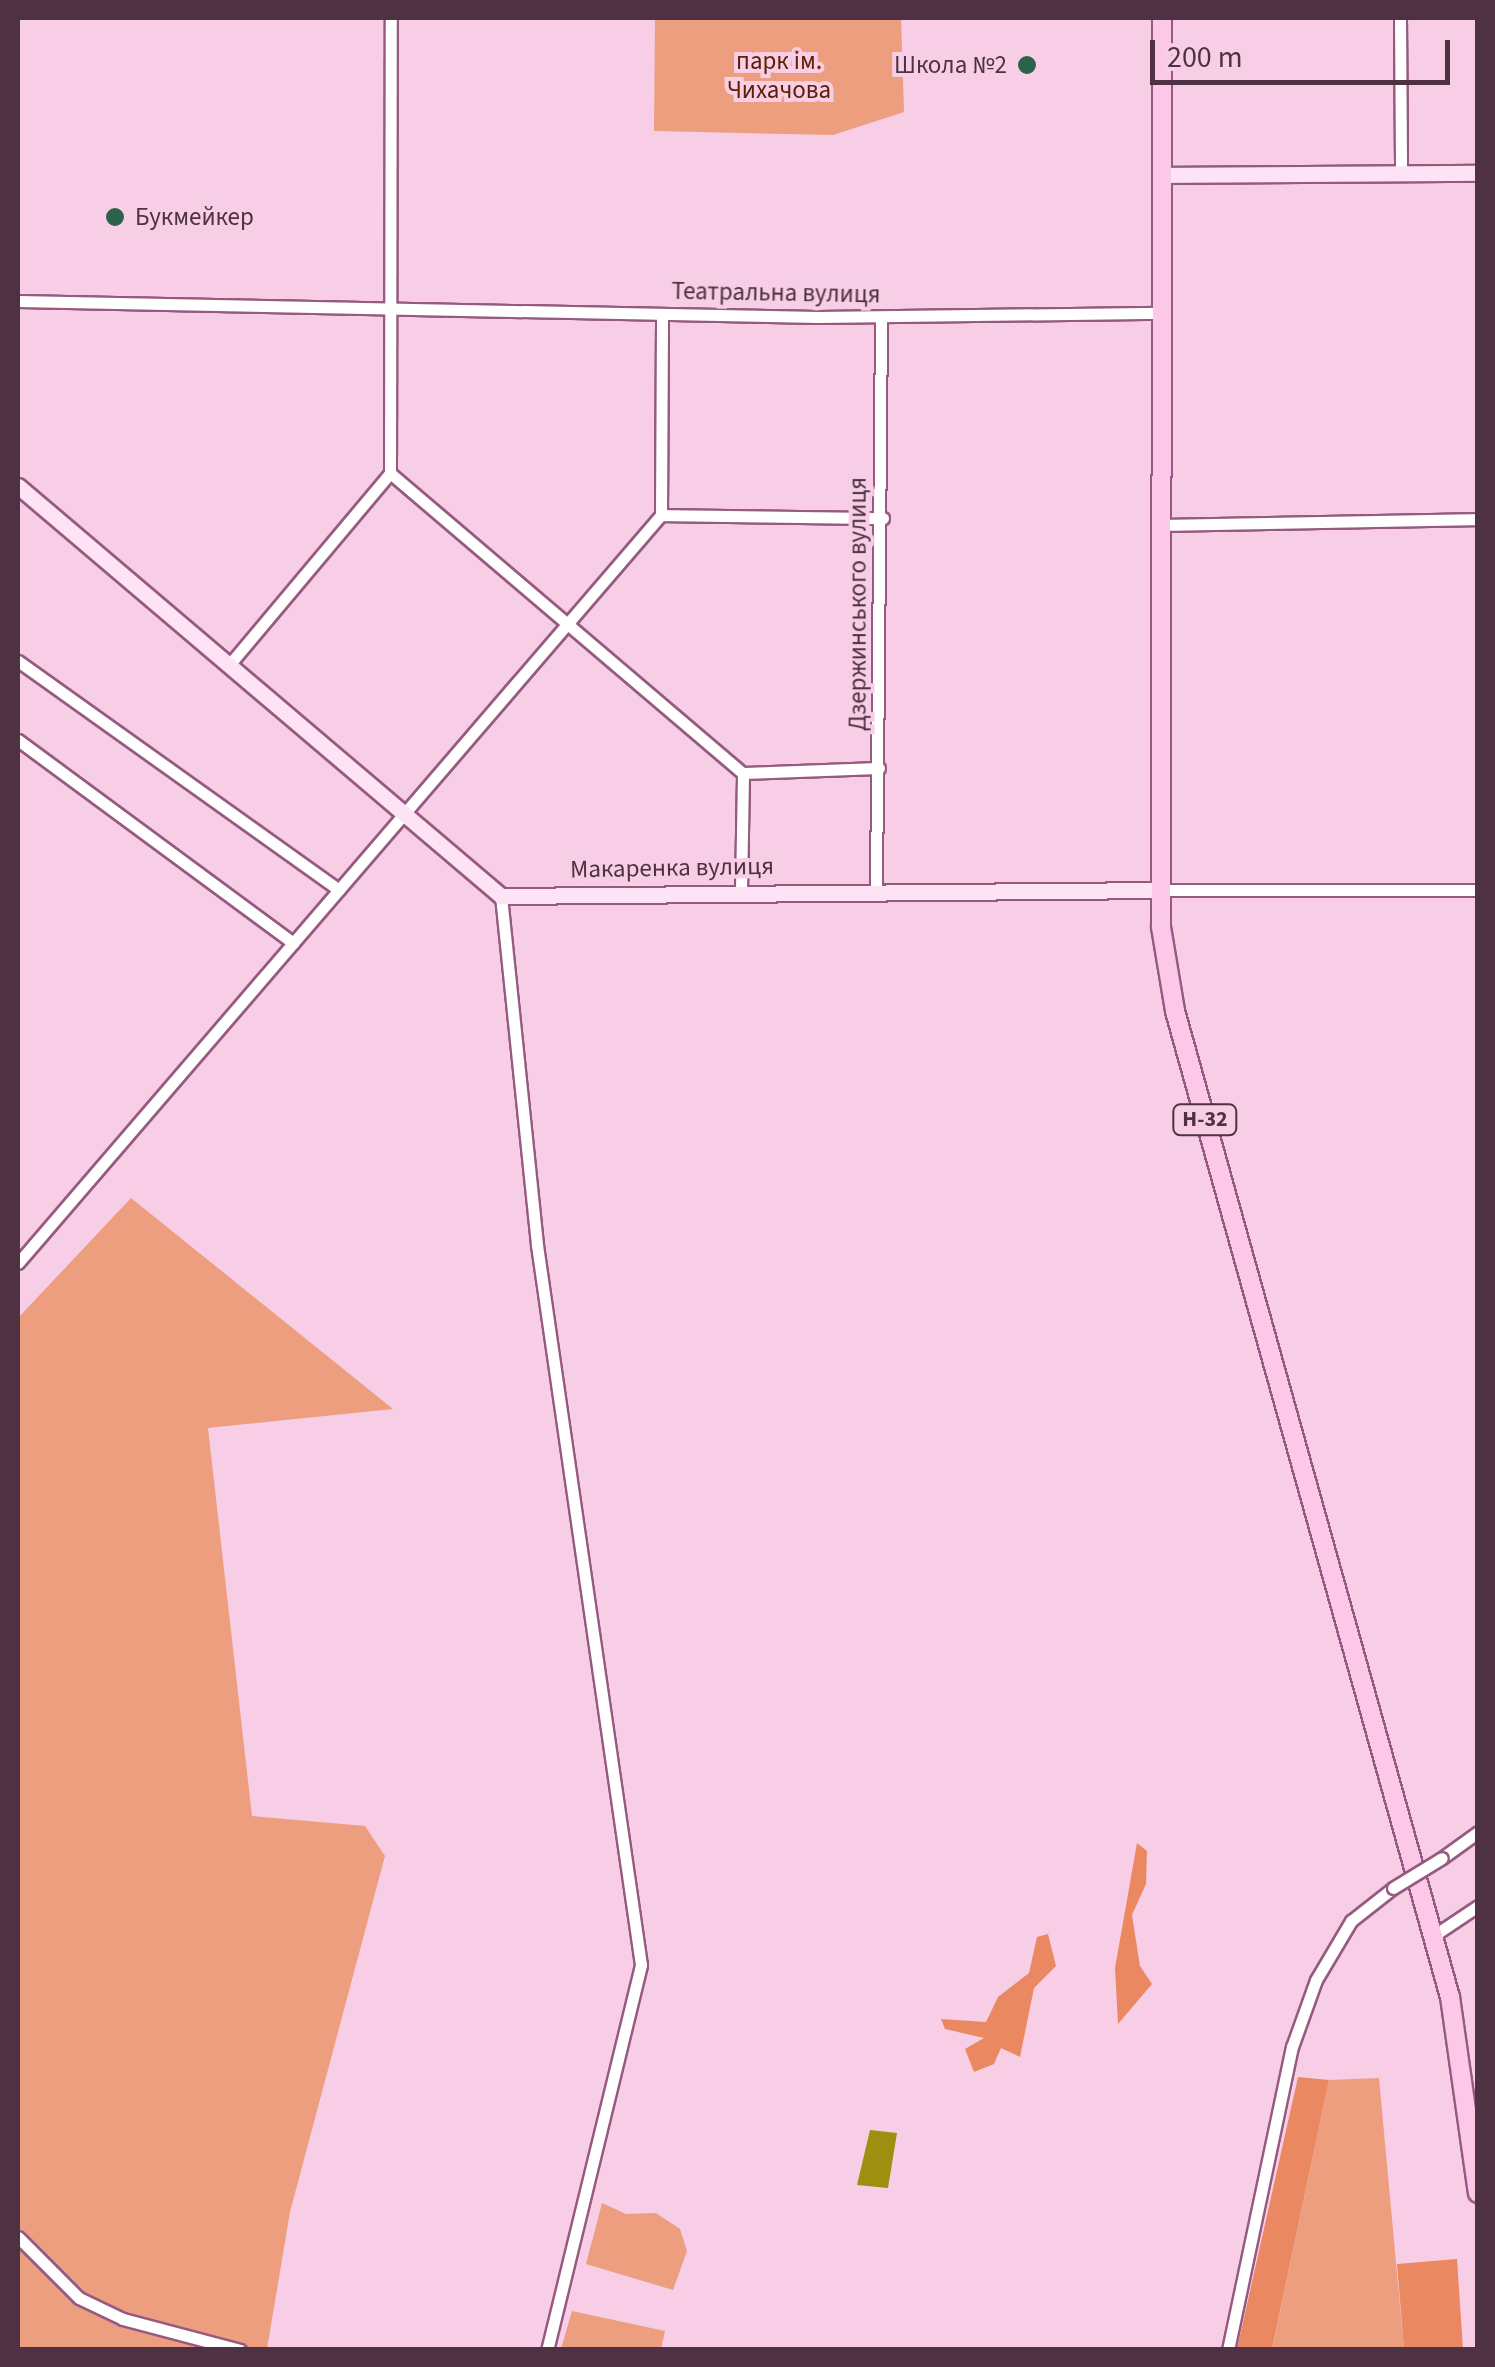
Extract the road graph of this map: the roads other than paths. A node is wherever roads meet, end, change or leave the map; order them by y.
1 (391, 18) edge
2 (1162, 18) edge
3 (1400, 18) edge
4 (1478, 173) edge
5 (1401, 174) junction
6 (1162, 175) junction
7 (18, 302) edge
8 (388, 307) junction
9 (1164, 312) junction
10 (662, 314) junction
11 (880, 316) junction
12 (390, 473) junction
13 (18, 486) edge
14 (661, 515) junction
15 (882, 518) junction
16 (1478, 519) edge
17 (1166, 525) junction
18 (566, 622) junction
19 (18, 661) edge
20 (229, 666) junction
21 (18, 740) edge
22 (879, 768) junction
23 (743, 773) junction
24 (404, 814) junction
25 (339, 890) junction
26 (741, 890) junction
27 (1162, 890) junction
28 (1478, 890) edge
29 (876, 892) junction
30 (500, 896) junction
31 (293, 943) junction
32 (18, 1263) edge
33 (1478, 1832) edge
34 (1478, 1906) edge
35 (1432, 1936) junction
36 (1478, 2193) edge
37 (18, 2237) edge
38 (240, 2350) edge
39 (548, 2350) edge
40 (1228, 2350) edge

1 - 8 street
2 - 6 main road, Н-32
3 - 5 street
4 - 5 street
5 - 6 street
6 - 9 main road, Н-32
7 - 8 street, Театральна вулиця
8 - 10 street, Театральна вулиця
8 - 12 street
9 - 11 street, Театральна вулиця
9 - 17 main road, Н-32
10 - 11 street, Театральна вулиця
10 - 14 street
11 - 15 street, Дзержинського вулиця
12 - 18 street
12 - 20 street
13 - 20 street
14 - 15 street
14 - 18 street
15 - 22 street, Дзержинського вулиця
16 - 17 street
17 - 27 main road, Н-32
18 - 23 street
18 - 24 street
19 - 25 street
20 - 24 street
21 - 31 street
22 - 23 street
22 - 29 street, Дзержинського вулиця
23 - 26 street
24 - 25 street
24 - 30 street
25 - 31 street
26 - 29 street, Макаренка вулиця
26 - 30 street, Макаренка вулиця
27 - 28 street, Макаренка вулиця
27 - 29 street, Макаренка вулиця
27 - 35 main road, Н-32
30 - 39 street
31 - 32 street
33 - 40 street, bridge
34 - 35 street
35 - 36 main road, Н-32
37 - 38 street

